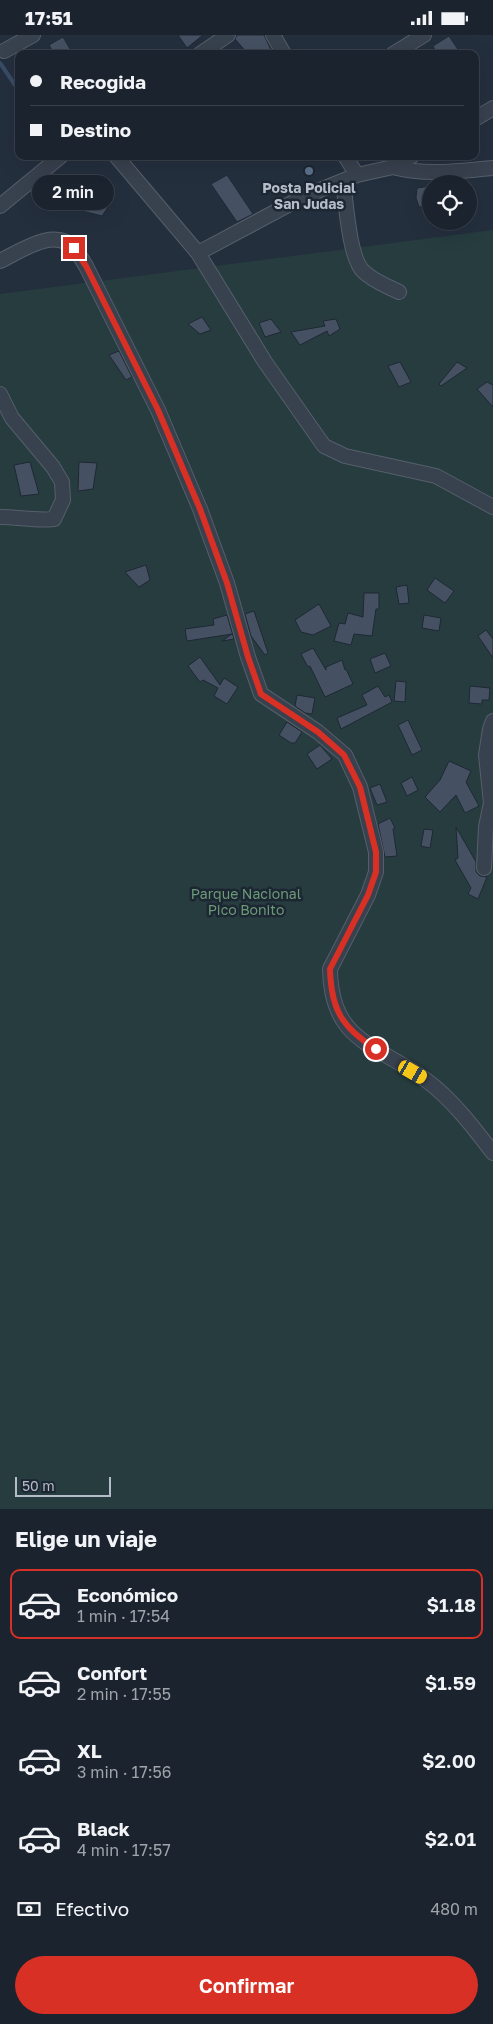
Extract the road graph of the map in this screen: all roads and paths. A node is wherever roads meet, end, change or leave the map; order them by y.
1 (33, 35) edge
2 (228, 35) edge
3 (273, 35) edge
4 (424, 35) edge
5 (206, 50) edge
6 (282, 50) edge
7 (400, 50) edge
8 (4, 51) dead end
9 (493, 108) edge
10 (479, 117) edge
11 (56, 160) edge
12 (119, 160) edge
13 (348, 160) edge
14 (405, 160) edge
15 (393, 167) junction
16 (493, 168) edge
17 (357, 175) junction
18 (343, 181) junction
19 (0, 206) edge
20 (198, 253) junction
21 (0, 261) edge
22 (400, 292) dead end
23 (0, 394) edge
24 (493, 507) edge
25 (0, 517) edge
26 (493, 721) edge
27 (484, 868) dead end
28 (493, 1153) edge

1 - 8 street
2 - 5 street
3 - 6 street
4 - 7 street
9 - 10 street
11 - 19 street
12 - 20 street
13 - 17 street
14 - 15 street
15 - 16 street
15 - 17 street
17 - 18 street
18 - 20 street
18 - 22 street
20 - 24 street
21 - 28 street
23 - 25 street
26 - 27 street

